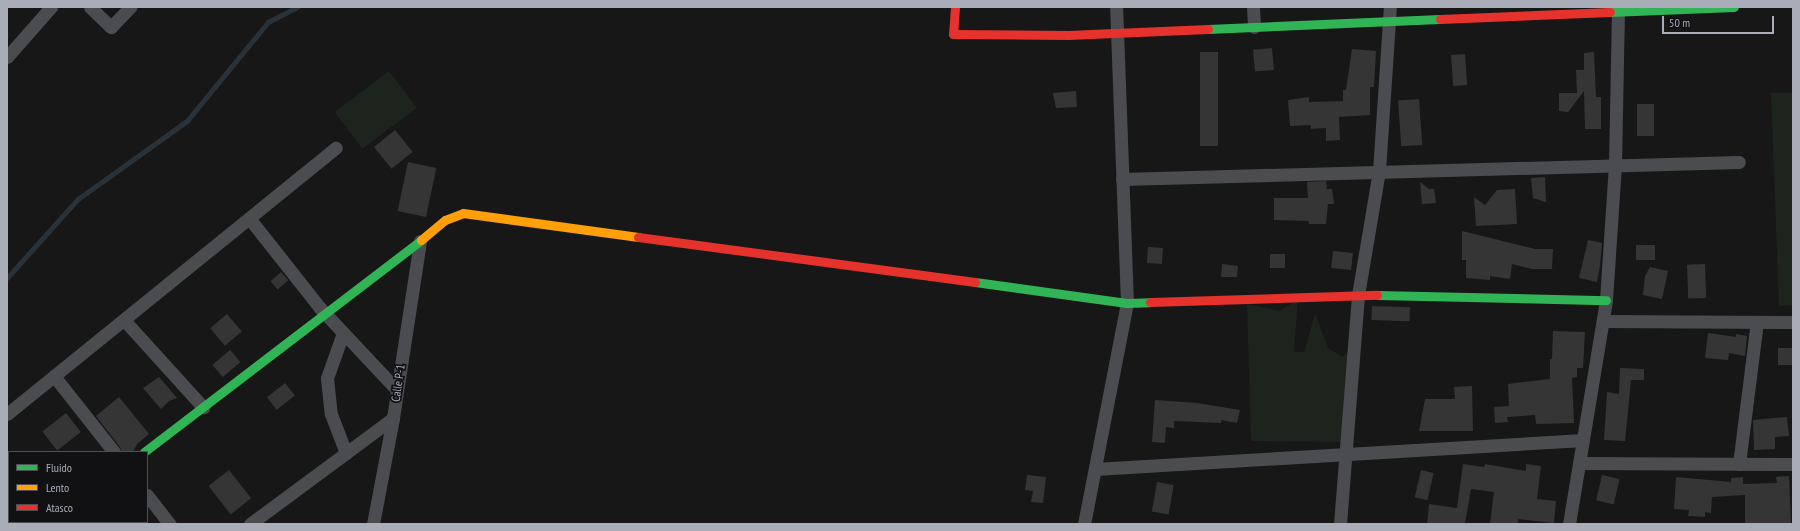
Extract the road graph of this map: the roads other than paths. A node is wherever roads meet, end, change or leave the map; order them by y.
1 (52, 7) edge
2 (90, 7) edge
3 (130, 7) edge
4 (955, 7) edge
5 (1116, 7) edge
6 (1253, 7) edge
7 (1390, 7) edge
8 (1734, 7) edge
9 (1661, 9) edge
10 (1528, 12) edge
11 (1618, 13) junction
12 (1390, 21) junction
13 (1254, 27) junction
14 (1117, 32) junction
15 (7, 57) edge
16 (336, 148) dead end
17 (1739, 162) dead end
18 (1615, 165) junction
19 (1379, 171) junction
20 (1122, 179) junction
21 (248, 218) junction
22 (420, 241) junction
23 (1358, 295) junction
24 (1606, 300) junction
25 (1126, 302) junction
26 (325, 314) junction
27 (124, 320) junction
28 (1603, 321) junction
29 (1757, 322) junction
30 (1793, 322) edge
31 (342, 333) junction
32 (54, 376) junction
33 (397, 390) junction
34 (202, 407) junction
35 (7, 414) edge
36 (393, 418) junction
37 (1584, 440) junction
38 (113, 451) edge
39 (145, 451) edge
40 (346, 453) junction
41 (1346, 455) junction
42 (1580, 463) junction
43 (1739, 464) junction
44 (1793, 464) edge
45 (1095, 468) junction
46 (148, 496) edge
47 (170, 524) edge
48 (250, 524) edge
49 (373, 524) edge
50 (1084, 524) edge
51 (1340, 524) edge
52 (1569, 524) edge

1 - 15 street
2 - 3 street
4 - 14 street
5 - 14 street
6 - 13 street
7 - 12 street
8 - 9 street
9 - 11 street
10 - 11 street
10 - 12 street
11 - 18 street
12 - 13 street
12 - 19 street
13 - 14 street
14 - 20 street
16 - 21 street
17 - 18 street
18 - 19 street
18 - 24 street
19 - 20 street
19 - 23 street
20 - 25 street
21 - 26 street
21 - 27 street
22 - 25 street
22 - 26 street
22 - 33 street, Calle P-1
23 - 24 street
23 - 25 street
23 - 41 street
24 - 28 street
25 - 45 street
26 - 31 street
26 - 34 street
27 - 32 street
27 - 34 street
28 - 29 street
28 - 37 street
29 - 30 street
29 - 43 street
31 - 33 street
31 - 40 street
32 - 35 street
32 - 38 street
33 - 36 street, Calle P-1
34 - 39 street
36 - 40 street
36 - 49 street, Calle P-1
37 - 41 street
37 - 42 street
40 - 48 street
41 - 45 street
41 - 51 street
42 - 43 street
42 - 52 street
43 - 44 street
45 - 50 street
46 - 47 street

